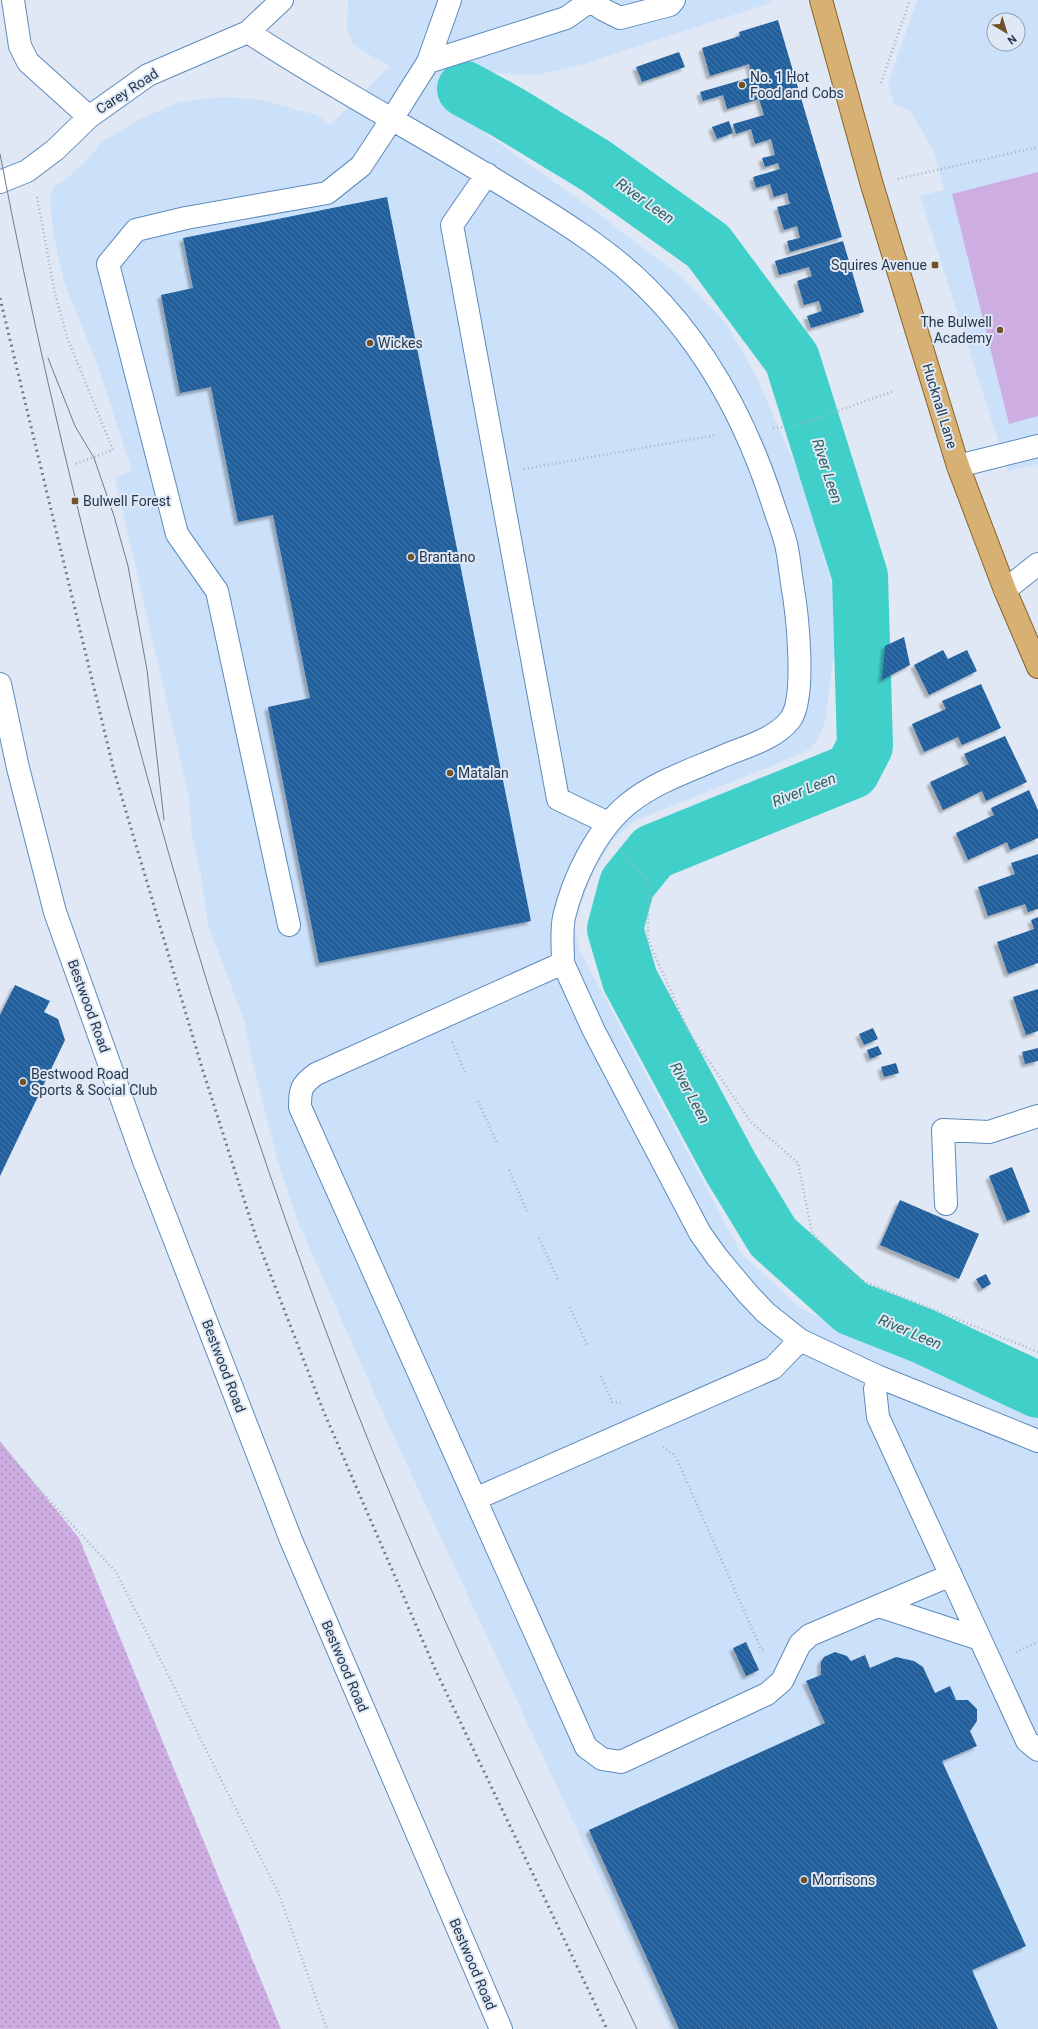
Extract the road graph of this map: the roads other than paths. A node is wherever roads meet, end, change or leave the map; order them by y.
1 (13, 0) edge
2 (282, 0) edge
3 (450, 0) edge
4 (590, 0) edge
5 (674, 0) edge
6 (821, 0) edge
7 (248, 32) junction
8 (428, 62) junction
9 (88, 116) junction
10 (392, 119) junction
11 (487, 174) junction
12 (0, 182) edge
13 (1038, 446) edge
14 (958, 466) junction
15 (1038, 564) edge
16 (1005, 590) junction
17 (1032, 639) edge
18 (1038, 667) edge
19 (0, 684) edge
20 (608, 823) junction
21 (289, 925) dead end
22 (563, 963) junction
23 (1038, 1116) edge
24 (946, 1204) dead end
25 (800, 1340) junction
26 (879, 1377) junction
27 (1038, 1441) edge
28 (475, 1499) junction
29 (951, 1576) junction
30 (879, 1606) junction
31 (980, 1639) junction
32 (1038, 1750) edge
33 (501, 2029) edge

1 - 9 street
2 - 7 street, Carey Road
3 - 8 street
4 - 5 street
4 - 8 street
6 - 14 main road, Hucknall Lane
7 - 9 street, Carey Road
7 - 10 street
8 - 10 street
9 - 12 street, Carey Road
10 - 11 street
10 - 21 street
11 - 20 street
11 - 20 street
13 - 14 street
14 - 16 main road, Hucknall Lane
15 - 16 street
16 - 17 main road, Hucknall Lane
17 - 18 main road, Hucknall Lane
19 - 33 street, Bestwood Road
20 - 22 street
22 - 25 street
22 - 28 street
23 - 24 street
25 - 26 street
25 - 28 street
26 - 27 street
26 - 29 street
28 - 30 street
29 - 30 street
29 - 31 street
30 - 31 street
31 - 32 street

